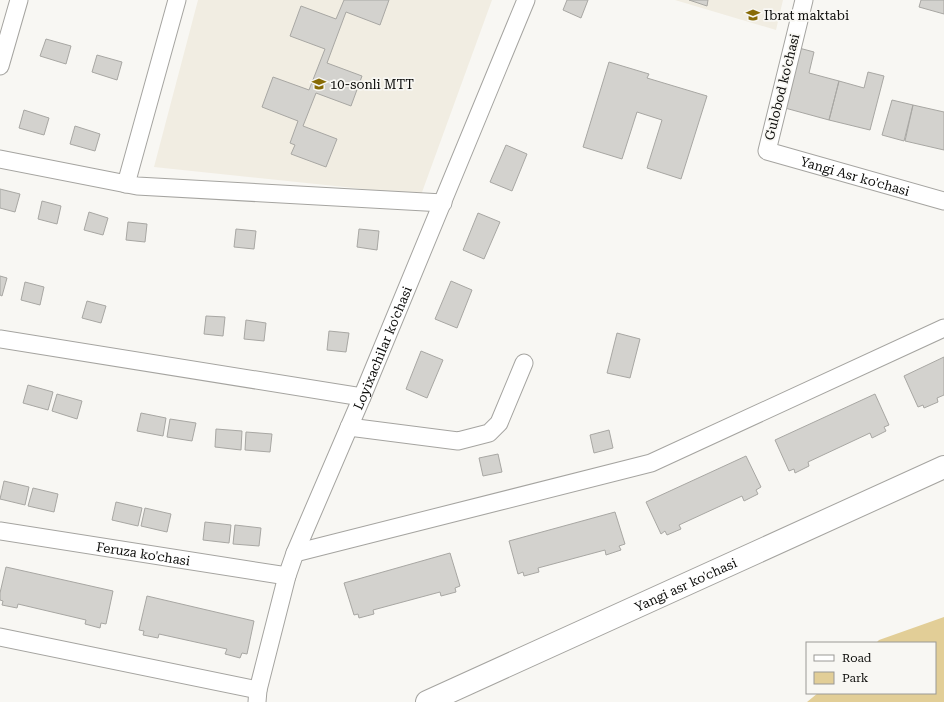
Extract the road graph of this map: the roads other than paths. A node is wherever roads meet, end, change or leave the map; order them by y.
1 (19, 0) edge
2 (177, 0) edge
3 (526, 0) edge
4 (804, 0) edge
5 (3, 46) edge
6 (0, 66) edge
7 (767, 151) joint
8 (0, 159) edge
9 (126, 184) junction
10 (944, 201) edge
11 (443, 203) junction
12 (944, 328) edge
13 (0, 339) edge
14 (524, 363) dead end
15 (362, 397) junction
16 (349, 427) junction
17 (944, 467) edge
18 (0, 531) edge
19 (295, 553) junction
20 (287, 576) junction
21 (0, 637) edge
22 (257, 696) edge
23 (427, 702) edge

1 - 5 street
2 - 9 street
3 - 11 street, Loyixachilar ko'chasi
4 - 7 street, Gulobod ko'chasi
5 - 6 street
7 - 10 street, Yangi Asr ko'chasi
8 - 9 street
9 - 11 street
11 - 15 street, Loyixachilar ko'chasi
12 - 19 street
13 - 15 street
14 - 16 street
15 - 16 street, Loyixachilar ko'chasi
16 - 19 street, Loyixachilar ko'chasi
17 - 23 street, Yangi asr ko'chasi
18 - 20 street, Feruza ko'chasi
19 - 20 street, Loyixachilar ko'chasi
20 - 22 street, Loyixachilar ko'chasi
21 - 22 street

